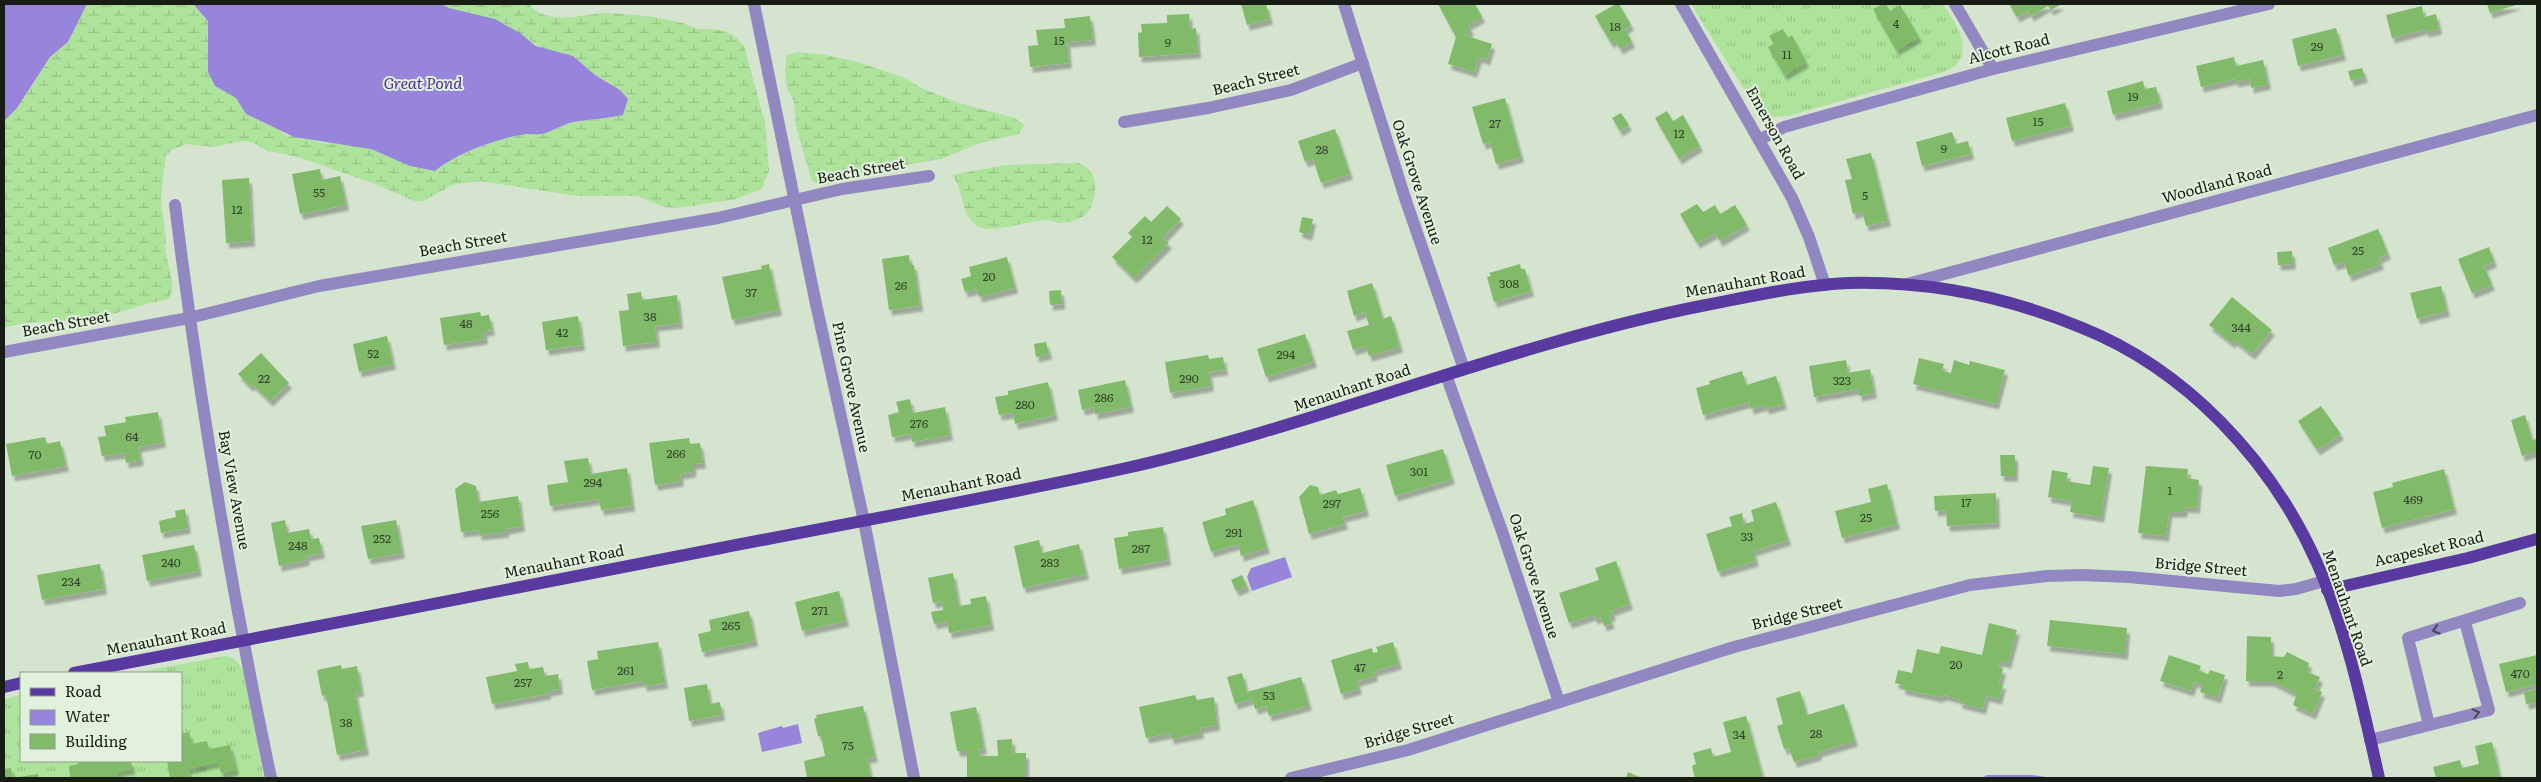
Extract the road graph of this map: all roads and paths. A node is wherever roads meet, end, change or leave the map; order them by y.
1 (754, 4) edge
2 (1344, 4) edge
3 (1681, 4) edge
4 (1955, 4) edge
5 (2269, 4) edge
6 (2229, 9) edge
7 (1363, 62) junction
8 (1993, 69) junction
9 (2537, 115) edge
10 (1124, 122) dead end
11 (1761, 139) junction
12 (930, 176) dead end
13 (794, 200) junction
14 (175, 206) dead end
15 (1825, 285) junction
16 (1905, 285) junction
17 (189, 318) junction
18 (4, 352) edge
19 (1464, 369) junction
20 (1446, 375) junction
21 (864, 521) junction
22 (2537, 539) edge
23 (2326, 586) junction
24 (2520, 603) dead end
25 (2465, 622) junction
26 (243, 641) junction
27 (79, 672) edge
28 (20, 683) edge
29 (4, 687) edge
30 (1558, 702) junction
31 (2429, 725) junction
32 (2370, 740) junction
33 (271, 778) edge
34 (914, 778) edge
35 (1291, 778) edge
36 (2379, 778) edge

1 - 13 street, Pine Grove Avenue
2 - 7 street, Oak Grove Avenue
3 - 11 street, Emerson Road
4 - 8 street
5 - 6 street, Alcott Road
6 - 8 street, Alcott Road
7 - 10 street, Beach Street
7 - 19 street, Oak Grove Avenue
8 - 11 street, Alcott Road
9 - 16 street, Woodland Road
11 - 15 street, Emerson Road
12 - 13 street, Beach Street
13 - 17 street, Beach Street
13 - 21 street, Pine Grove Avenue
14 - 17 street, Bay View Avenue
15 - 16 main road, Menauhant Road
15 - 19 main road, Menauhant Road
16 - 23 main road, Menauhant Road
17 - 18 street, Beach Street
17 - 26 street, Bay View Avenue
19 - 20 main road, Menauhant Road
20 - 21 main road, Menauhant Road
20 - 30 street, Oak Grove Avenue
21 - 26 main road, Menauhant Road
21 - 34 street, Pine Grove Avenue
22 - 23 main road, Acapesket Road
23 - 30 street, Bridge Street
23 - 32 main road, Menauhant Road
24 - 25 street
25 -> 31 street
31 -> 25 street
26 - 27 main road, Menauhant Road
26 - 33 street, Bay View Avenue
28 - 29 main road
30 - 35 street, Bridge Street
31 - 32 street
32 - 36 main road, Menauhant Road

